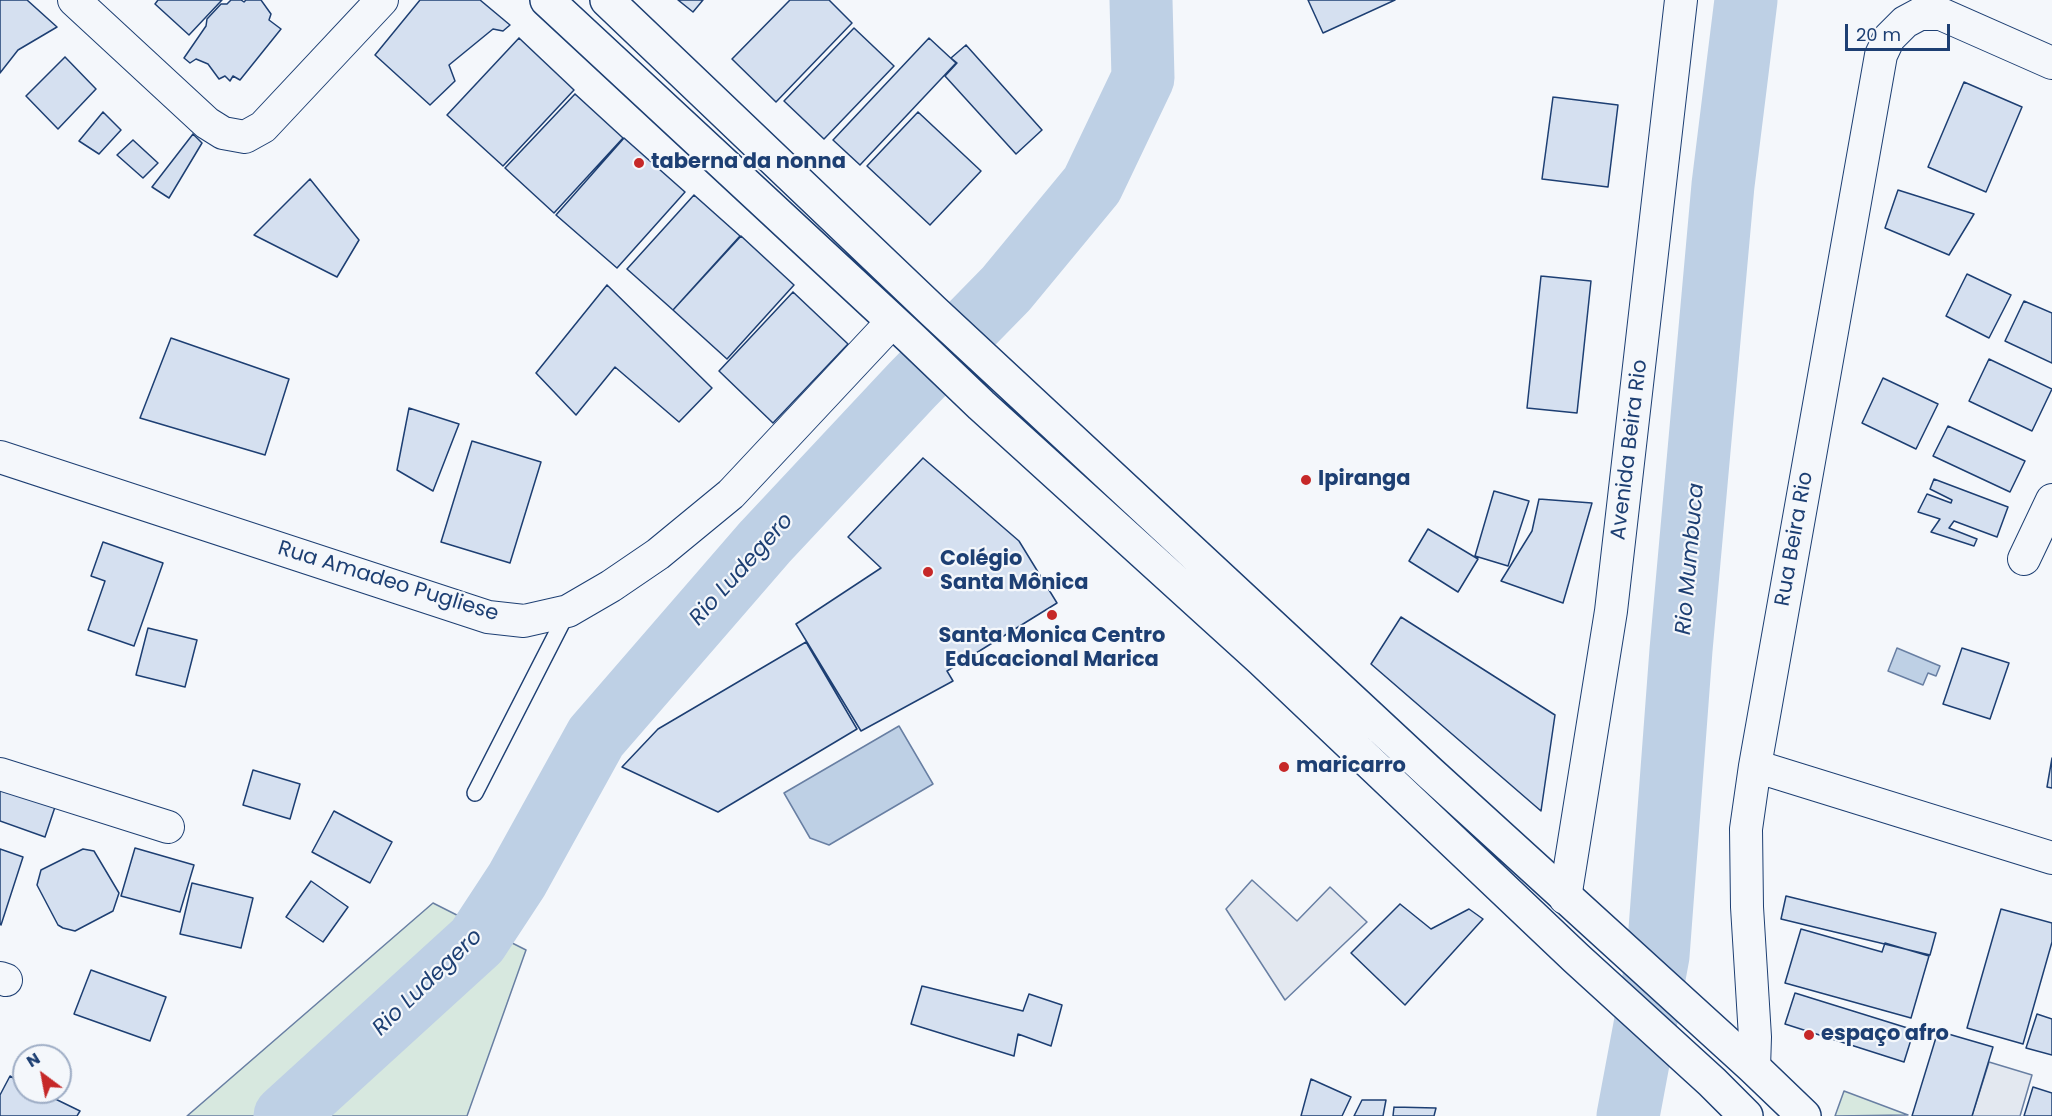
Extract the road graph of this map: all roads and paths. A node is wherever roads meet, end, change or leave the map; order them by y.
1 (74, 0) edge
2 (382, 0) edge
3 (547, 0) edge
4 (607, 0) edge
5 (1681, 0) edge
6 (2052, 63) edge
7 (901, 329) junction
8 (0, 457) edge
9 (2052, 500) edge
10 (2024, 559) dead end
11 (568, 611) junction
12 (1755, 766) junction
13 (0, 774) edge
14 (475, 793) dead end
15 (168, 827) dead end
16 (2052, 858) edge
17 (1566, 898) junction
18 (1754, 1068) junction
19 (1746, 1116) edge
20 (1804, 1116) edge

1 - 2 street
3 - 7 main road
4 - 17 main road
5 - 17 street, Avenida Beira Rio
6 - 12 street, Rua Beira Rio
7 - 11 street, Rua Amadeo Pugliese
7 - 19 main road
8 - 11 street, Rua Amadeo Pugliese
9 - 10 street
11 - 14 lane
12 - 16 street
12 - 18 street, Rua Beira Rio
13 - 15 street
17 - 18 main road
18 - 20 main road

